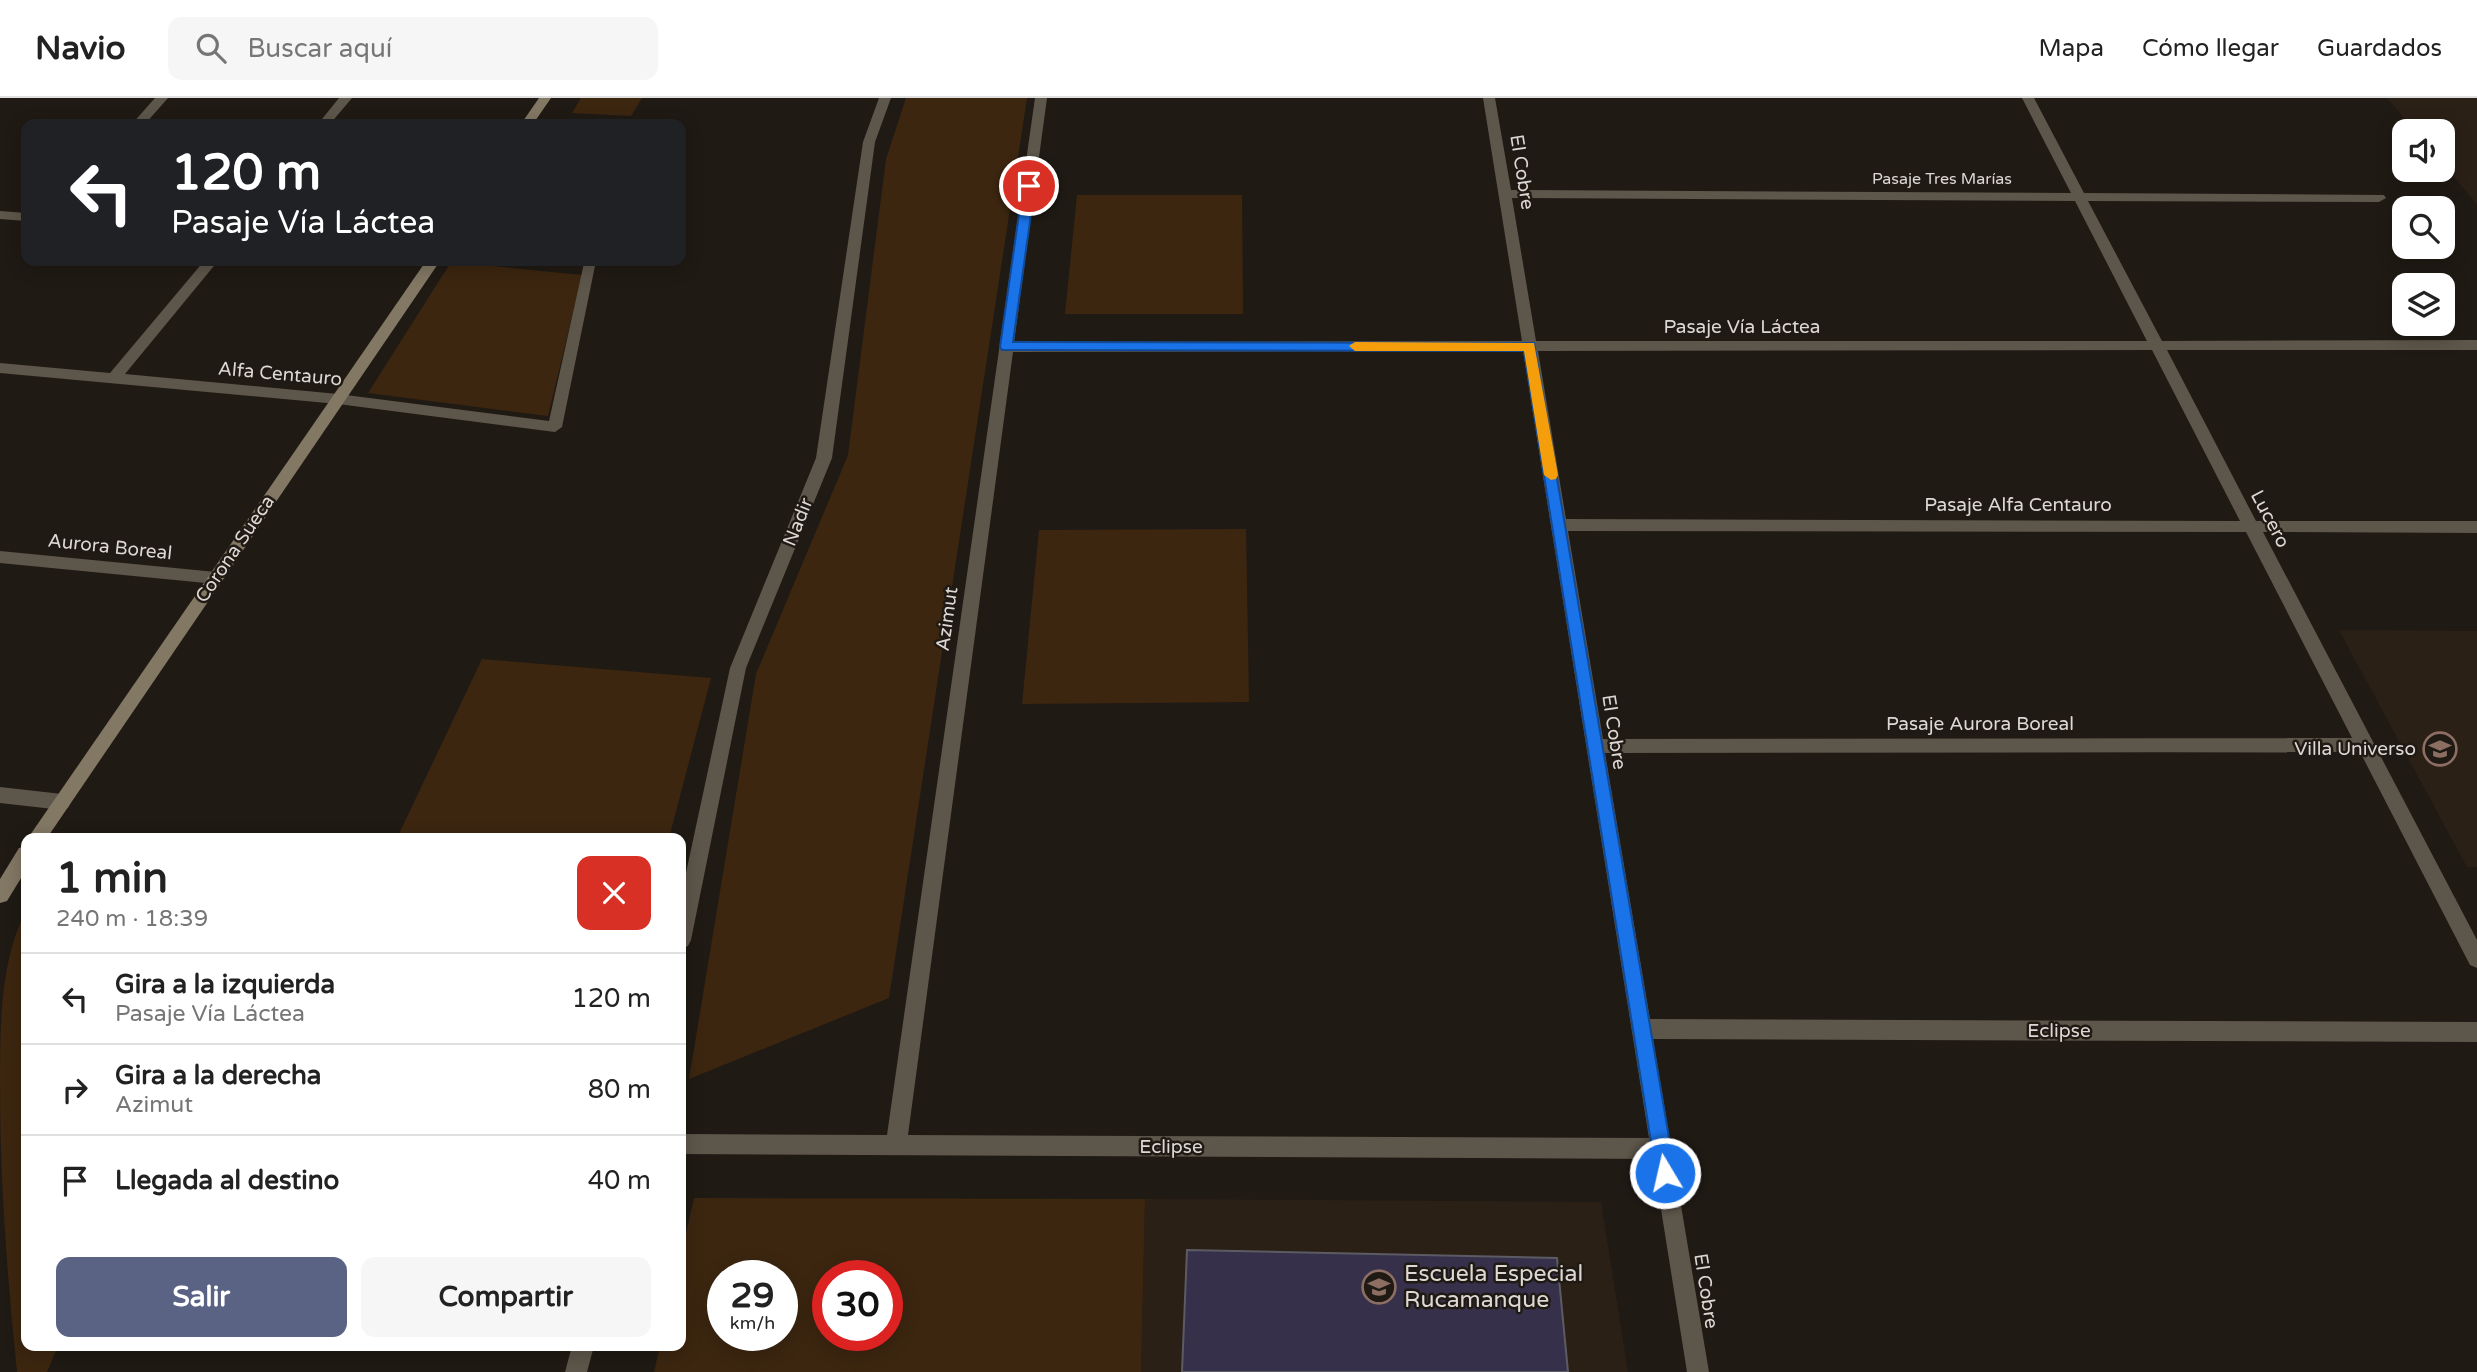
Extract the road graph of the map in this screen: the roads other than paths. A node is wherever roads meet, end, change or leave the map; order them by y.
1 (162, 98) edge
2 (346, 98) edge
3 (545, 98) edge
4 (885, 98) edge
5 (1041, 98) edge
6 (1489, 98) edge
7 (2028, 98) edge
8 (143, 119) edge
9 (328, 119) edge
10 (530, 119) edge
11 (1505, 194) junction
12 (2079, 197) junction
13 (2379, 198) dead end
14 (0, 215) edge
15 (21, 217) edge
16 (207, 266) edge
17 (430, 266) edge
18 (590, 266) edge
19 (2477, 345) edge
20 (1530, 346) junction
21 (2157, 346) junction
22 (1006, 347) junction
23 (0, 368) edge
24 (114, 378) junction
25 (338, 399) junction
26 (1559, 525) junction
27 (2251, 527) junction
28 (2477, 527) edge
29 (0, 557) edge
30 (216, 578) junction
31 (2365, 745) junction
32 (1595, 746) junction
33 (0, 795) edge
34 (62, 802) junction
35 (40, 833) edge
36 (21, 862) edge
37 (0, 895) edge
38 (686, 916) edge
39 (2477, 959) edge
40 (1642, 1029) junction
41 (2477, 1032) edge
42 (686, 1144) edge
43 (896, 1145) junction
44 (1661, 1149) junction
45 (582, 1351) edge
46 (576, 1372) edge
47 (1698, 1372) edge

1 - 8 street
2 - 9 street
3 - 10 street
4 - 38 street, Nadir
5 - 22 street, Azimut
6 - 11 street, El Cobre
7 - 12 street, Lucero
11 - 12 street, Pasaje Tres Marías
11 - 20 street, El Cobre
12 - 13 street, Pasaje Tres Marías
12 - 21 street, Lucero
14 - 15 street
16 - 24 street
17 - 25 street, Corona Sueca
18 - 25 street, Alfa Centauro
19 - 21 street, Pasaje Vía Láctea
20 - 21 street, Pasaje Vía Láctea
20 - 22 street, Pasaje Vía Láctea
20 - 26 street, El Cobre
21 - 27 street, Lucero
22 - 43 street, Azimut
23 - 24 street, Alfa Centauro
24 - 25 street, Alfa Centauro
25 - 30 street, Corona Sueca
26 - 27 street, Pasaje Alfa Centauro
26 - 32 street, El Cobre
27 - 28 street, Pasaje Alfa Centauro
27 - 31 street, Lucero
29 - 30 street, Aurora Boreal
30 - 34 street, Corona Sueca
31 - 32 street, Pasaje Aurora Boreal
31 - 39 street, Lucero
32 - 40 street, El Cobre
33 - 34 street
34 - 35 street, Corona Sueca
36 - 37 street
40 - 41 street, Eclipse
40 - 44 street, El Cobre
42 - 43 street, Eclipse
43 - 44 street, Eclipse
44 - 47 street, El Cobre
45 - 46 street

